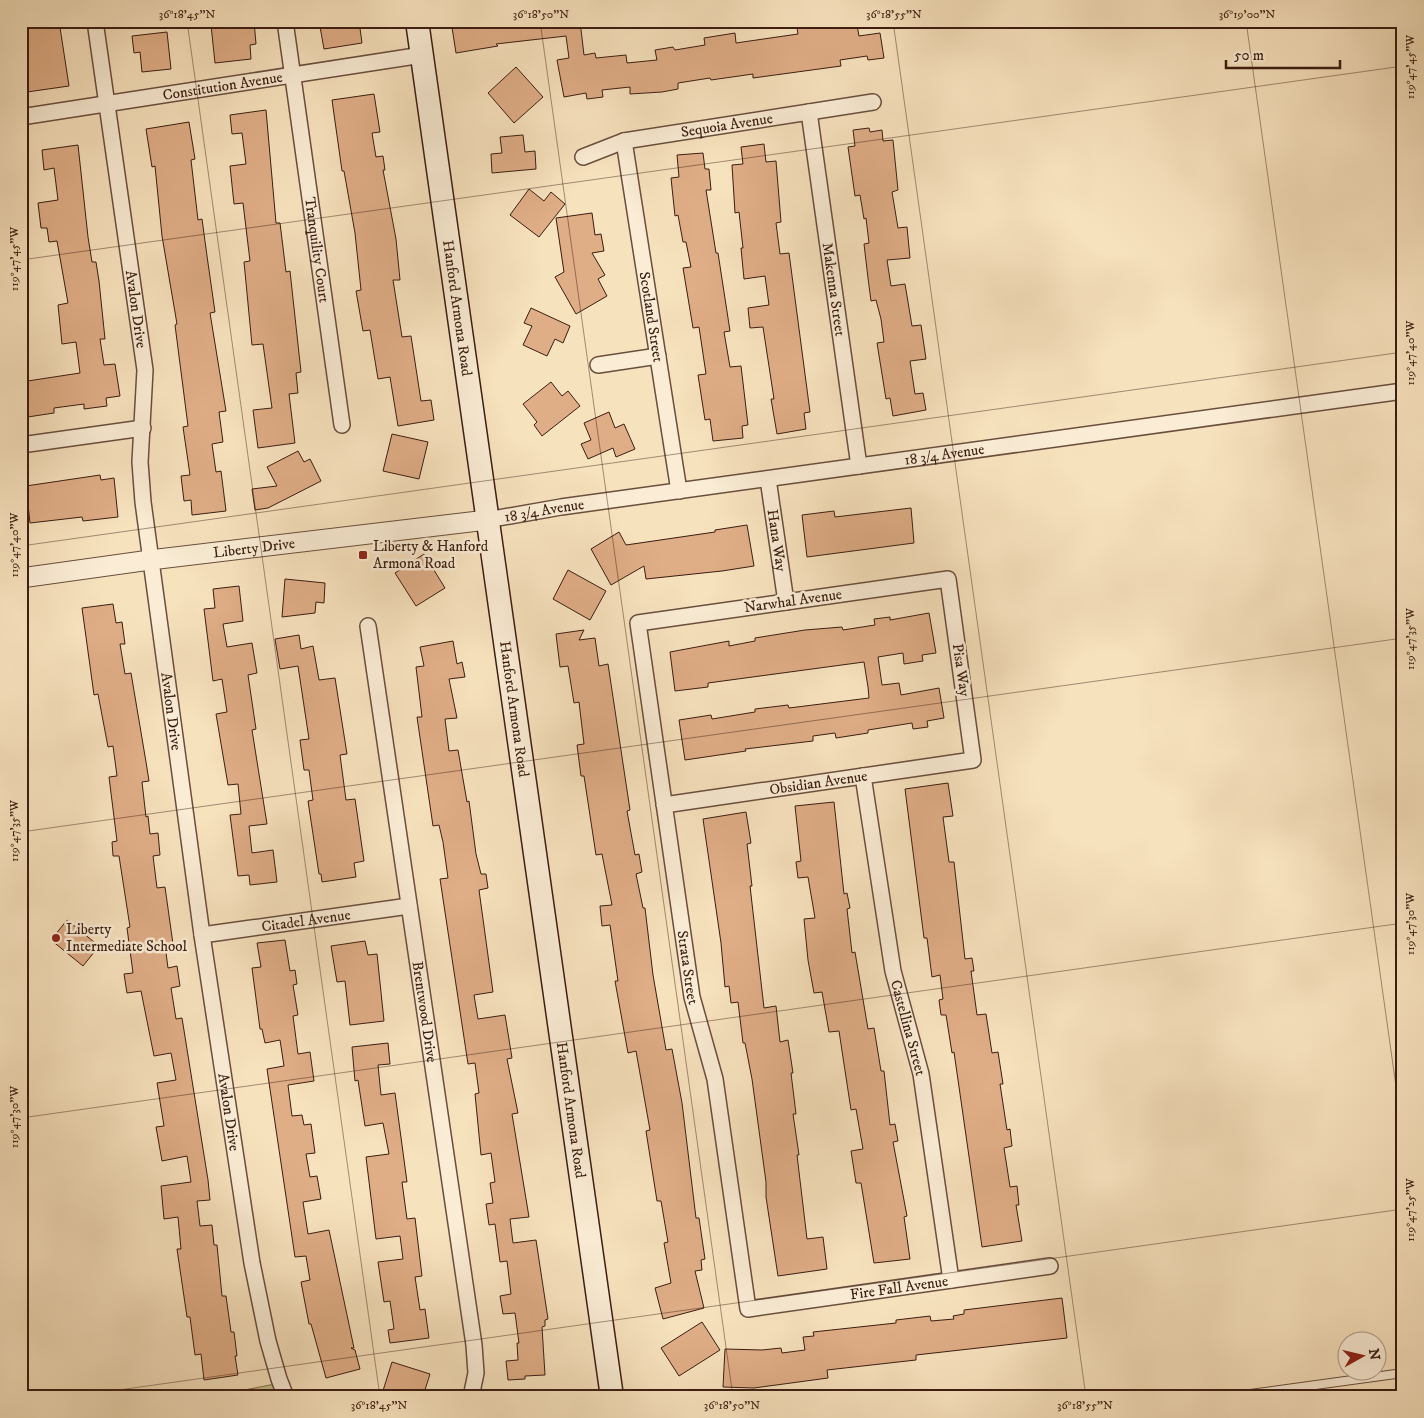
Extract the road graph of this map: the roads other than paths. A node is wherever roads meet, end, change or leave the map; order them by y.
1 (95, 21) edge
2 (285, 21) edge
3 (417, 21) edge
4 (422, 55) junction
5 (293, 74) junction
6 (873, 102) dead end
7 (107, 105) junction
8 (809, 112) junction
9 (21, 117) edge
10 (624, 141) junction
11 (583, 157) dead end
12 (658, 356) junction
13 (598, 365) dead end
14 (1403, 391) edge
15 (342, 425) dead end
16 (143, 428) junction
17 (21, 445) edge
18 (859, 466) junction
19 (768, 479) junction
20 (679, 491) junction
21 (487, 520) junction
22 (150, 560) junction
23 (21, 578) edge
24 (948, 579) joint
25 (786, 602) junction
26 (638, 623) joint
27 (368, 626) dead end
28 (973, 760) joint
29 (863, 776) junction
30 (664, 804) junction
31 (409, 906) junction
32 (202, 935) junction
33 (1050, 1266) dead end
34 (951, 1280) junction
35 (748, 1309) joint
36 (1403, 1373) edge
37 (286, 1397) edge
38 (471, 1397) edge
39 (612, 1397) edge
40 (1228, 1397) edge

1 - 7 street, Avalon Drive
2 - 5 street, Tranquility Court
3 - 4 main road, Hanford Armona Road
4 - 5 street, Constitution Avenue
4 - 21 main road, Hanford Armona Road
5 - 7 street, Constitution Avenue
5 - 15 street, Tranquility Court
6 - 8 street, Sequoia Avenue
7 - 9 street, Constitution Avenue
7 - 16 street, Avalon Drive
8 - 10 street, Sequoia Avenue
8 - 18 street, Makenna Street
10 - 11 street, Sequoia Avenue
10 - 12 street, Scotland Street
12 - 13 street
12 - 20 street, Scotland Street
14 - 18 street, 18 3/4 Avenue
16 - 17 street
16 - 22 street, Avalon Drive
18 - 19 street, 18 3/4 Avenue
19 - 20 street, 18 3/4 Avenue
19 - 25 street, Hana Way
20 - 21 street, 18 3/4 Avenue
21 - 22 street, Liberty Drive
21 - 39 main road, Hanford Armona Road
22 - 23 street, Liberty Drive
22 - 32 street, Avalon Drive
24 - 25 street, Narwhal Avenue
24 - 28 street, Pisa Way
25 - 26 street, Narwhal Avenue
26 - 30 street, Strata Street
27 - 31 street, Brentwood Drive
28 - 29 street, Obsidian Avenue
29 - 30 street, Obsidian Avenue
29 - 34 street, Castellina Street
30 - 35 street, Strata Street
31 - 32 street, Citadel Avenue
31 - 38 street, Brentwood Drive
32 - 37 street, Avalon Drive
33 - 34 street, Fire Fall Avenue
34 - 35 street, Fire Fall Avenue
36 - 40 lane

